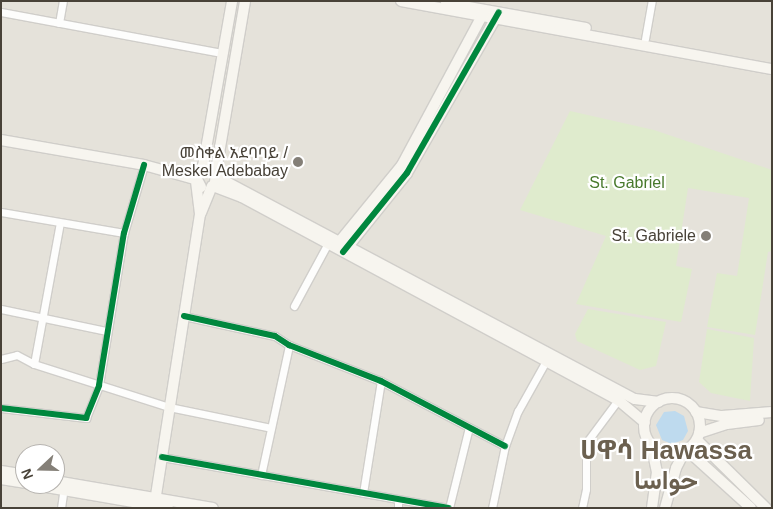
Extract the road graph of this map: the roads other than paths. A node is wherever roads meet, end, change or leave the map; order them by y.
1 (63, 1) edge
2 (232, 1) edge
3 (245, 1) edge
4 (401, 1) edge
5 (439, 1) edge
6 (652, 1) edge
7 (1, 12) edge
8 (464, 13) junction
9 (484, 13) junction
10 (497, 16) junction
11 (59, 23) junction
12 (470, 38) junction
13 (645, 39) junction
14 (222, 53) junction
15 (772, 62) edge
16 (772, 69) edge
17 (1, 140) edge
18 (144, 165) junction
19 (198, 174) junction
20 (214, 180) junction
21 (1, 212) edge
22 (200, 214) junction
23 (60, 223) junction
24 (124, 233) junction
25 (339, 246) junction
26 (294, 306) dead end
27 (1, 309) edge
28 (42, 316) junction
29 (184, 316) junction
30 (106, 331) junction
31 (289, 346) junction
32 (1, 359) edge
33 (546, 361) junction
34 (34, 364) junction
35 (381, 381) junction
36 (99, 385) junction
37 (618, 400) junction
38 (659, 402) junction
39 (169, 407) junction
40 (1, 408) edge
41 (696, 412) junction
42 (772, 412) edge
43 (772, 419) edge
44 (645, 423) junction
45 (470, 427) junction
46 (270, 428) junction
47 (698, 436) junction
48 (651, 444) junction
49 (505, 446) junction
50 (686, 451) junction
51 (162, 457) junction
52 (703, 463) junction
53 (676, 468) junction
54 (1, 471) edge
55 (15, 473) edge
56 (261, 475) junction
57 (1, 479) edge
58 (15, 481) edge
59 (65, 486) edge
60 (61, 494) edge
61 (363, 494) junction
62 (740, 497) junction
63 (154, 504) edge
64 (398, 504) edge
65 (61, 508) edge
66 (168, 508) edge
67 (213, 508) edge
68 (449, 508) edge
69 (492, 508) edge
70 (582, 508) edge
71 (652, 508) edge
72 (665, 508) edge
73 (738, 508) edge
74 (751, 508) edge
75 (766, 508) edge

1 - 11 street
2 - 14 main road
3 - 20 main road
4 - 8 main road
5 - 9 main road
6 - 13 street
7 - 11 street
8 - 9 main road
8 - 12 main road
9 - 10 main road
9 - 12 main road
10 - 13 main road
10 - 16 main road
10 - 25 main road
11 - 14 street
12 - 25 main road
13 - 15 main road
14 - 19 main road
17 - 18 main road
18 - 19 main road
18 - 24 street
19 - 20 main road
19 - 20 main road
19 - 22 main road
20 - 22 main road
20 - 25 main road
21 - 23 street
22 - 29 main road
23 - 24 street
23 - 28 street
24 - 30 street
25 - 26 street
25 - 33 main road
25 - 38 main road
27 - 28 street
28 - 30 street
28 - 34 street
29 - 31 street
29 - 39 main road
30 - 36 street
31 - 35 street
31 - 46 street
32 - 34 street
33 - 37 main road
33 - 49 street
34 - 36 street
35 - 45 street
35 - 61 street
36 - 39 street
36 - 40 street
37 - 44 main road
37 - 70 street
38 - 41 main road
38 - 44 main road
39 - 46 street
39 - 51 main road
41 - 42 main road
41 - 47 main road
43 - 47 main road
44 - 48 main road
45 - 49 street
45 - 68 street
46 - 56 street
47 - 50 main road
47 - 75 main road
48 - 50 main road
48 - 71 main road
49 - 69 street
50 - 52 main road
50 - 53 main road
51 - 56 street
51 - 63 main road
52 - 53 main road
52 - 62 main road
53 - 72 main road
54 - 55 main road
56 - 61 street
57 - 58 main road
59 - 63 main road
60 - 65 street
61 - 64 street
62 - 73 street
62 - 74 main road
63 - 66 main road
63 - 67 main road
64 - 68 street

